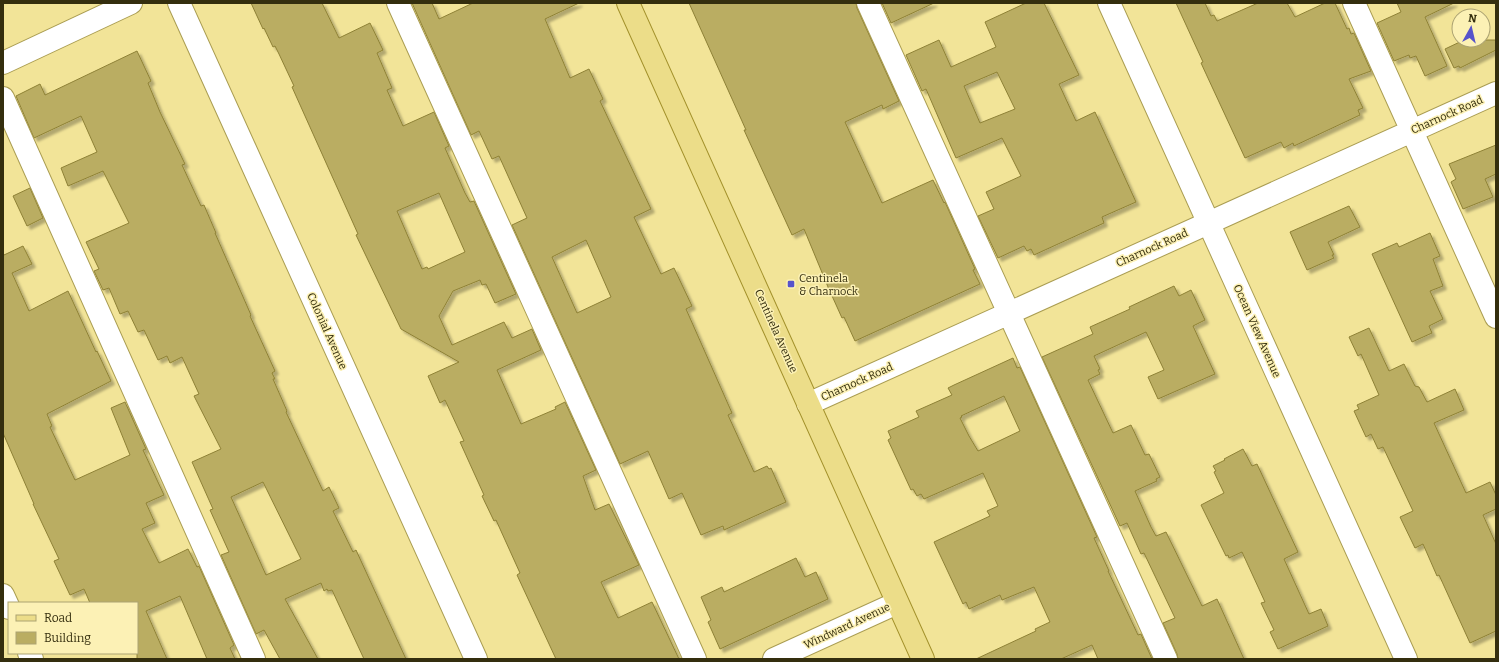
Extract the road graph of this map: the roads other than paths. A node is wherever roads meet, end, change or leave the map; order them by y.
1 (131, 3) edge
2 (179, 3) edge
3 (398, 3) edge
4 (628, 3) edge
5 (868, 3) edge
6 (1108, 3) edge
7 (1354, 3) edge
8 (3, 63) edge
9 (1496, 93) edge
10 (3, 98) edge
11 (1413, 130) junction
12 (1208, 223) junction
13 (1010, 313) junction
14 (1496, 317) edge
15 (808, 404) junction
16 (3, 595) edge
17 (897, 603) junction
18 (8, 606) edge
19 (254, 659) edge
20 (476, 659) edge
21 (695, 659) edge
22 (774, 659) edge
23 (923, 659) edge
24 (1166, 659) edge
25 (1406, 659) edge

1 - 8 street
2 - 20 street, Colonial Avenue
3 - 21 street
4 - 15 main road, Centinela Avenue
5 - 13 street
6 - 12 street, Ocean View Avenue
7 - 11 street
9 - 11 street, Charnock Road
10 - 19 street
11 - 12 street, Charnock Road
11 - 14 street
12 - 13 street, Charnock Road
12 - 25 street, Ocean View Avenue
13 - 15 street, Charnock Road
13 - 24 street
15 - 17 main road, Centinela Avenue
16 - 18 street
17 - 22 street, Windward Avenue
17 - 23 main road, Centinela Avenue

